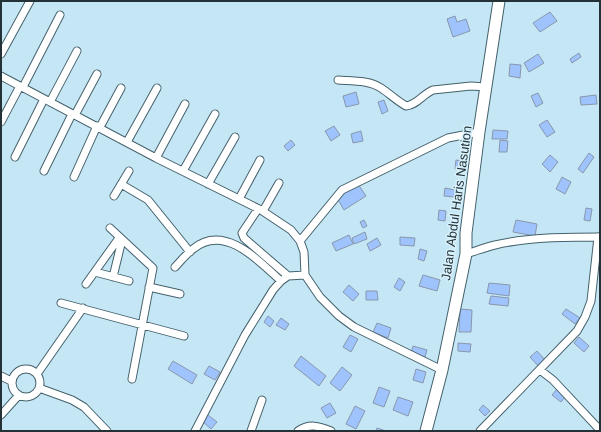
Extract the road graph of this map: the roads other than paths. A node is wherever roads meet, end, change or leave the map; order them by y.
1 (30, 1) edge
2 (499, 1) edge
3 (60, 15) dead end
4 (77, 50) dead end
5 (1, 54) edge
6 (97, 74) dead end
7 (1, 76) edge
8 (338, 80) dead end
9 (22, 87) junction
10 (486, 87) junction
11 (121, 88) dead end
12 (157, 88) dead end
13 (47, 100) junction
14 (185, 104) dead end
15 (73, 114) junction
16 (215, 114) dead end
17 (1, 122) edge
18 (98, 127) junction
19 (479, 132) junction
20 (235, 137) dead end
21 (128, 142) junction
22 (15, 156) dead end
23 (156, 158) junction
24 (260, 160) dead end
25 (44, 171) dead end
26 (129, 171) dead end
27 (183, 171) junction
28 (74, 177) dead end
29 (279, 183) dead end
30 (121, 184) junction
31 (208, 184) junction
32 (114, 196) dead end
33 (239, 199) junction
34 (261, 210) junction
35 (110, 228) dead end
36 (599, 236) edge
37 (120, 239) junction
38 (300, 241) junction
39 (190, 252) junction
40 (466, 254) junction
41 (175, 267) dead end
42 (95, 272) junction
43 (305, 275) junction
44 (288, 276) junction
45 (113, 277) junction
46 (129, 281) dead end
47 (281, 281) junction
48 (86, 284) dead end
49 (149, 287) junction
50 (180, 294) dead end
51 (61, 303) dead end
52 (83, 308) junction
53 (141, 324) junction
54 (184, 336) dead end
55 (442, 370) junction
56 (540, 370) junction
57 (37, 374) junction
58 (1, 376) edge
59 (132, 379) dead end
60 (12, 381) junction
61 (39, 388) junction
62 (19, 395) junction
63 (262, 400) dead end
64 (1, 415) edge
65 (600, 430) edge
66 (107, 431) edge
67 (195, 431) edge
68 (251, 431) edge
69 (298, 431) edge
70 (331, 431) edge
71 (426, 431) edge
72 (480, 431) edge

1 - 5 street
2 - 10 main road, Jalan Abdul Haris Nasution
3 - 9 street
4 - 13 street
6 - 15 street
7 - 9 street
8 - 10 street
9 - 13 street
9 - 17 street
10 - 19 main road, Jalan Abdul Haris Nasution
11 - 18 street
12 - 21 street
13 - 15 street
13 - 22 street
14 - 23 street
15 - 18 street
15 - 25 street
16 - 27 street
18 - 21 street
18 - 28 street
19 - 38 street
19 - 40 main road, Jalan Abdul Haris Nasution
20 - 31 street
21 - 23 street
23 - 27 street
24 - 33 street
26 - 30 street
27 - 31 street
29 - 34 street
30 - 32 street
30 - 39 street
31 - 33 street
33 - 34 street
34 - 38 street
34 - 44 street
35 - 37 street
36 - 40 street
36 - 56 street
37 - 42 street
37 - 45 street
37 - 49 street
38 - 43 street
39 - 41 street
39 - 47 street
40 - 55 main road, Jalan Abdul Haris Nasution
42 - 45 street
42 - 48 street
43 - 44 street
43 - 55 street
44 - 47 street
45 - 46 street
47 - 67 street
49 - 50 street
49 - 53 street
51 - 52 street
52 - 53 street
52 - 57 street
53 - 54 street
53 - 59 street
55 - 71 main road, Jalan Abdul Haris Nasution
56 - 65 street
56 - 72 street
57 - 60 street
57 - 61 street
58 - 60 street
60 - 62 street
61 - 62 street
61 - 66 street
62 - 64 street
63 - 68 street
69 - 70 street

